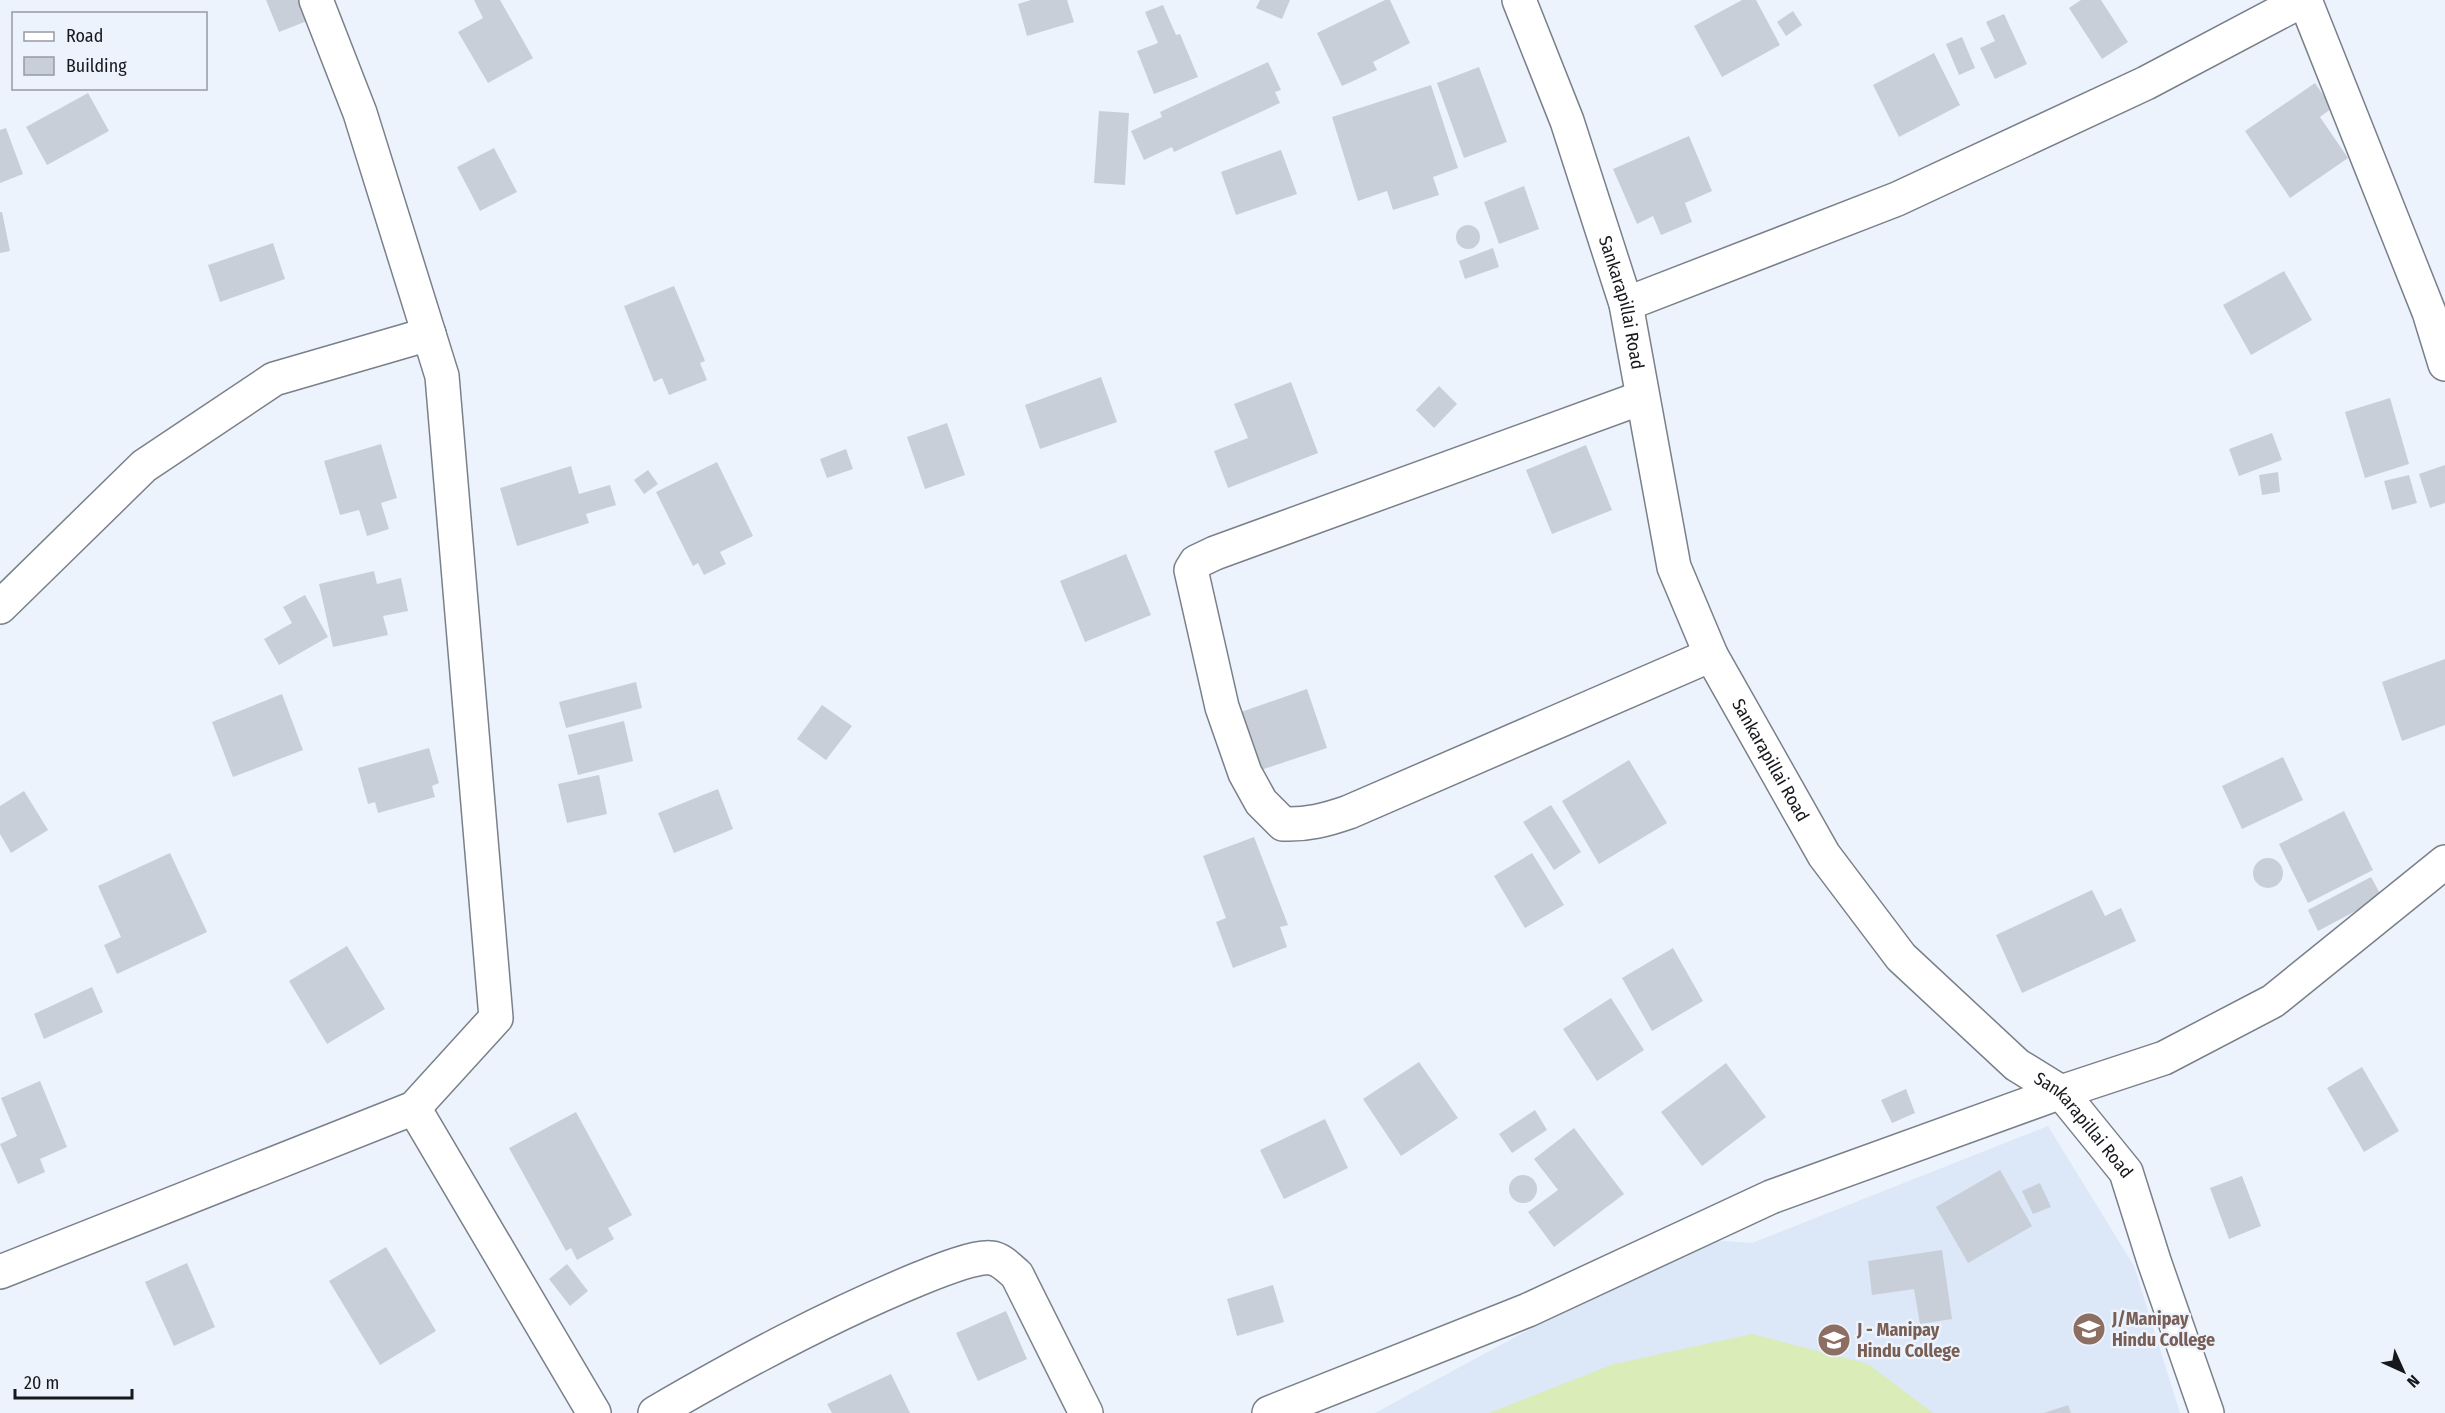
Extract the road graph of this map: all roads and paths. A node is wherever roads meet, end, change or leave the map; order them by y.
1 (316, 0) edge
2 (1519, 0) edge
3 (2304, 0) edge
4 (1626, 304) junction
5 (429, 334) junction
6 (2445, 364) edge
7 (1641, 398) junction
8 (0, 607) edge
9 (1711, 655) junction
10 (2445, 862) edge
11 (2061, 1092) junction
12 (414, 1108) junction
13 (0, 1272) edge
14 (594, 1413) edge
15 (655, 1413) edge
16 (1086, 1413) edge
17 (1269, 1413) edge
18 (2207, 1413) edge

1 - 5 street
2 - 4 street, Sankarapillai Road
3 - 4 street
3 - 6 street
4 - 7 street, Sankarapillai Road
5 - 8 street
5 - 12 street
7 - 9 street, Sankarapillai Road
7 - 9 street
9 - 11 street, Sankarapillai Road
10 - 11 street
11 - 17 street
11 - 18 street, Sankarapillai Road
12 - 13 street
12 - 14 street
15 - 16 street

